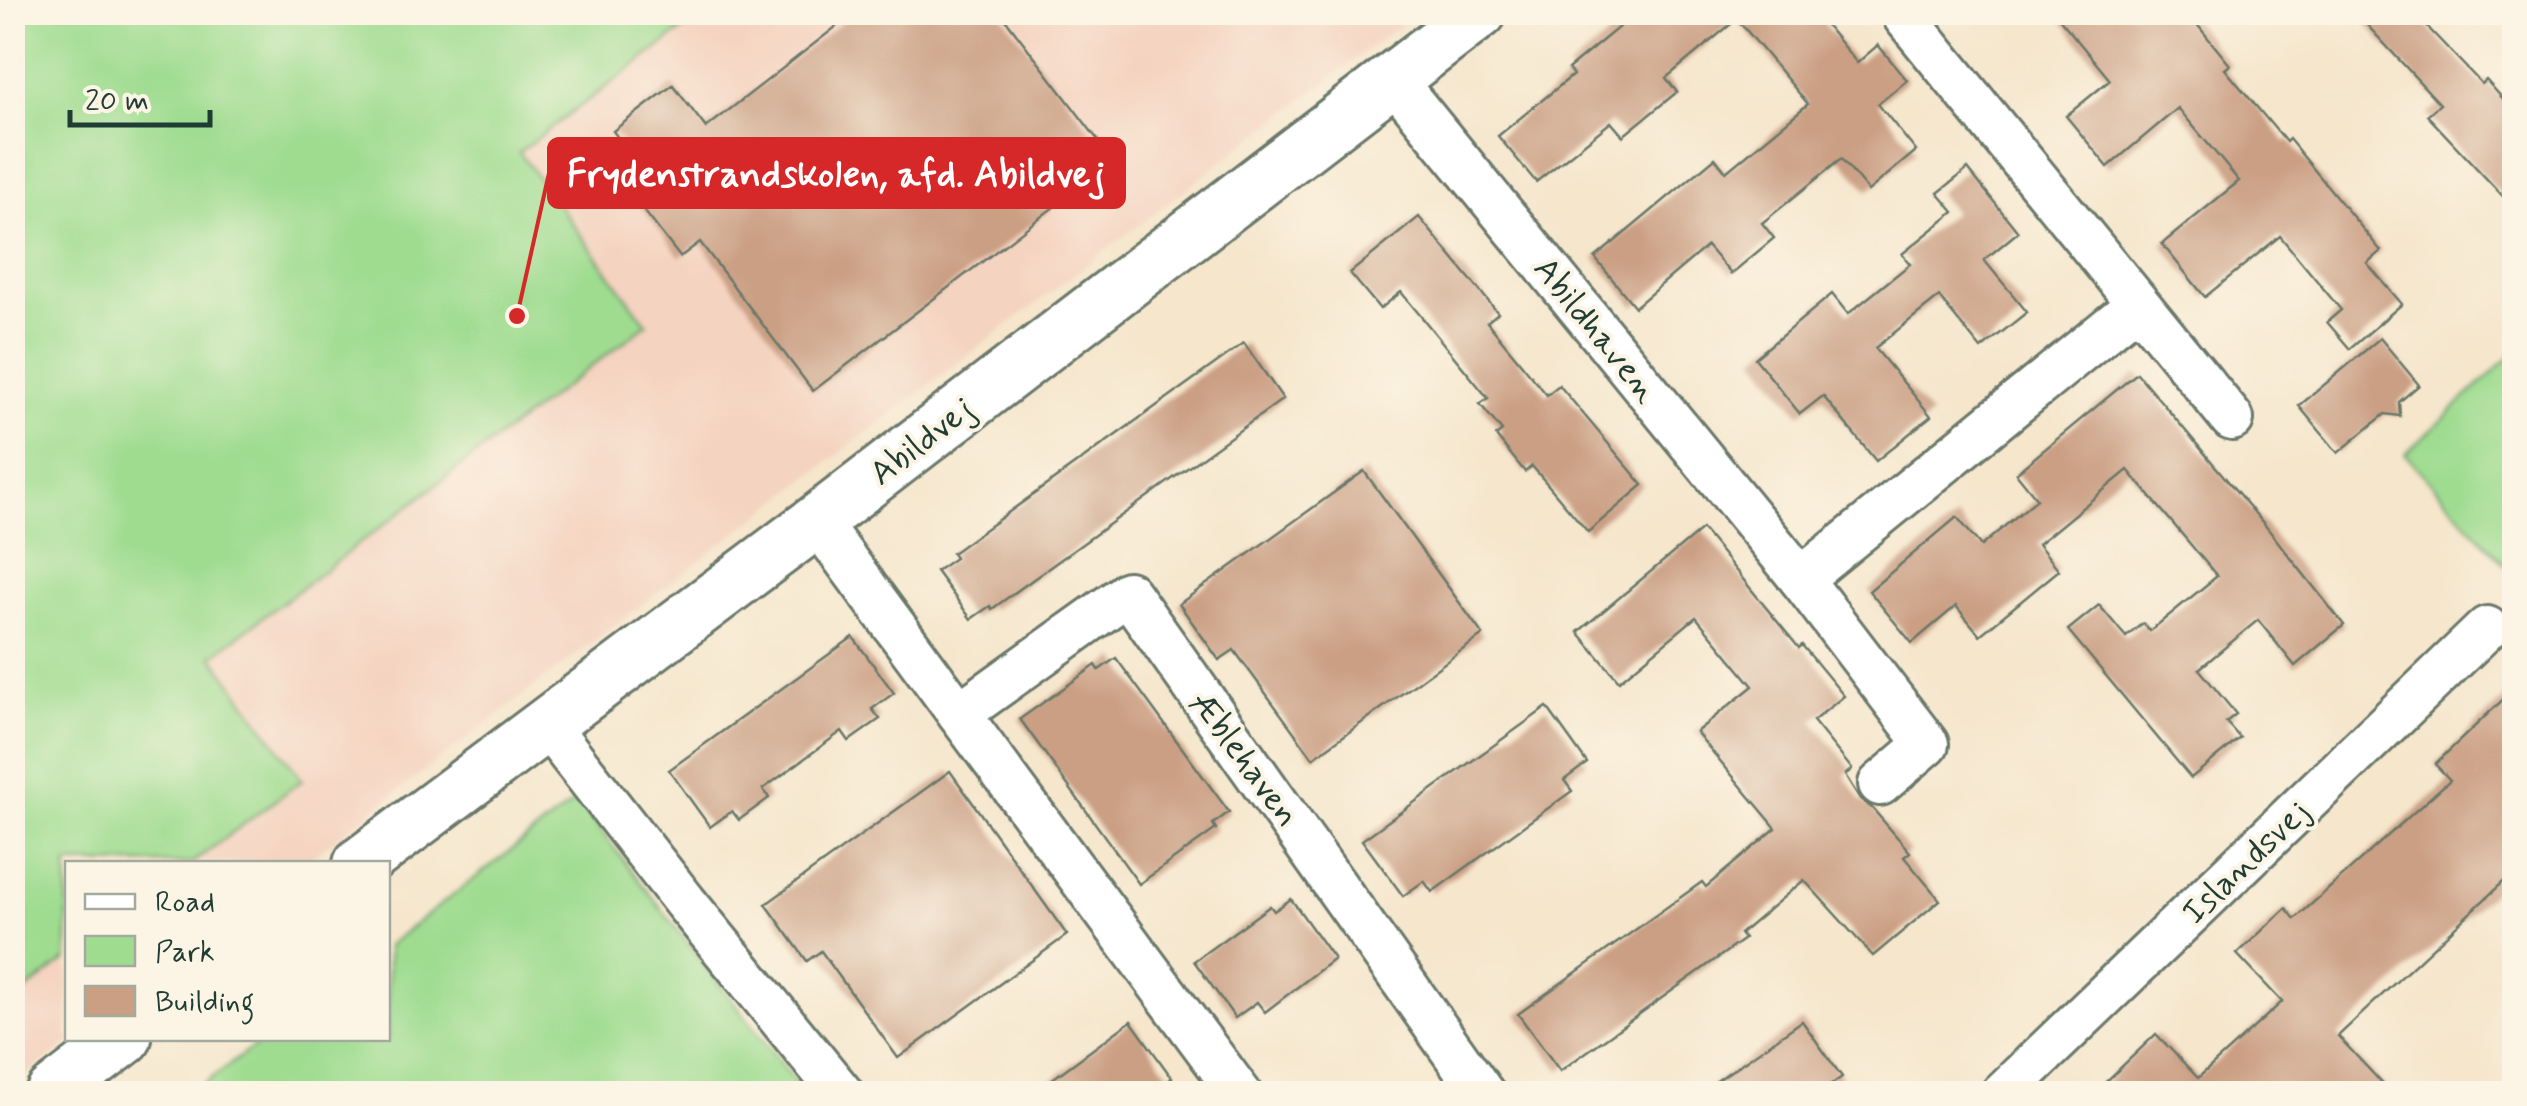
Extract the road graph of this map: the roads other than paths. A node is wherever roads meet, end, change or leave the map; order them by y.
1 (1480, 12) edge
2 (1910, 12) edge
3 (1392, 78) junction
4 (2137, 305) junction
5 (2232, 419) dead end
6 (816, 521) junction
7 (1801, 579) junction
8 (2488, 628) dead end
9 (959, 714) junction
10 (546, 724) junction
11 (1880, 784) dead end
12 (364, 861) edge
13 (122, 1041) edge
14 (52, 1094) edge
15 (842, 1094) edge
16 (1240, 1094) edge
17 (1483, 1094) edge
18 (2002, 1094) edge

1 - 3 street, Abildvej
2 - 4 street
3 - 6 street, Abildvej
3 - 7 street, Abildhaven
4 - 5 street
4 - 7 street
6 - 9 street
6 - 10 street, Abildvej
7 - 11 street, Abildhaven
8 - 18 street, Islandsvej
9 - 16 street
9 - 17 street, Æblehaven
10 - 12 street, Abildvej
10 - 15 street
13 - 14 street

